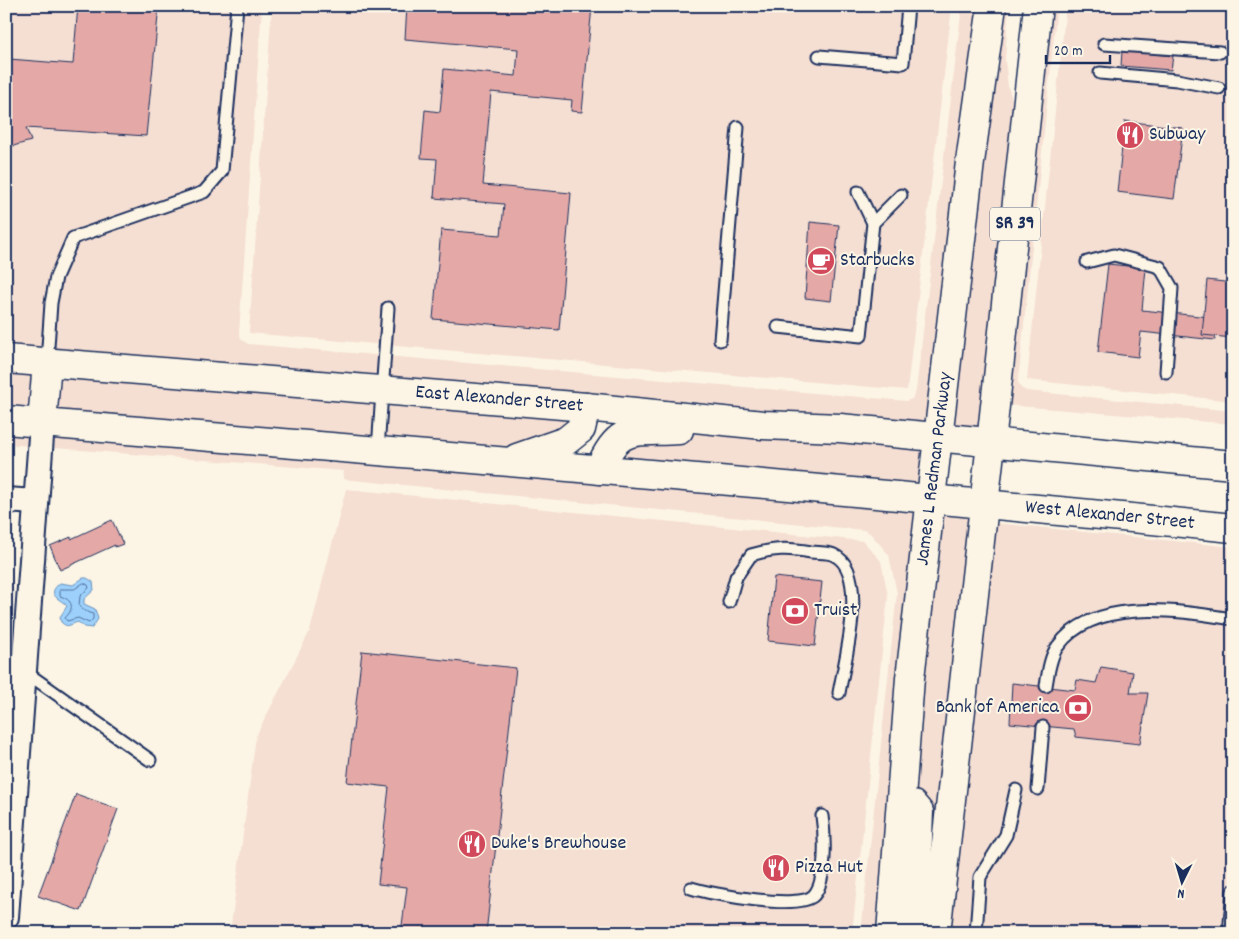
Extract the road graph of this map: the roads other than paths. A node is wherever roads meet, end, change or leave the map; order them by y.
1 (237, 6) edge
2 (908, 6) edge
3 (992, 6) edge
4 (1020, 6) edge
5 (1038, 6) edge
6 (1104, 44) dead end
7 (1220, 52) dead end
8 (819, 56) dead end
9 (1100, 73) dead end
10 (1219, 88) dead end
11 (1027, 109) junction
12 (738, 127) dead end
13 (858, 192) dead end
14 (901, 195) dead end
15 (874, 223) junction
16 (1088, 262) dead end
17 (388, 308) dead end
18 (778, 327) dead end
19 (720, 340) dead end
20 (6, 358) edge
21 (47, 362) junction
22 (1166, 372) dead end
23 (384, 390) junction
24 (586, 407) junction
25 (6, 420) edge
26 (42, 423) junction
27 (763, 425) junction
28 (939, 438) junction
29 (992, 443) junction
30 (378, 449) junction
31 (507, 461) junction
32 (1233, 465) edge
33 (599, 470) junction
34 (932, 498) junction
35 (6, 500) edge
36 (35, 502) junction
37 (985, 503) junction
38 (1233, 528) edge
39 (729, 602) dead end
40 (1233, 619) edge
41 (24, 671) junction
42 (1046, 686) dead end
43 (839, 693) dead end
44 (1043, 727) dead end
45 (150, 760) dead end
46 (1038, 789) dead end
47 (1016, 790) dead end
48 (903, 792) junction
49 (822, 816) dead end
50 (691, 888) dead end
51 (1233, 891) edge
52 (6, 918) edge
53 (891, 933) edge
54 (914, 933) edge
55 (936, 933) edge
56 (976, 933) edge
57 (1229, 933) edge

1 - 21 lane
2 - 8 lane
3 - 28 main road, James L Redman Parkway / SR 39
4 - 11 main road
5 - 11 main road, SR 39
6 - 7 lane
9 - 10 lane
11 - 29 main road, SR 39
12 - 19 lane
13 - 15 lane
14 - 15 lane
15 - 18 lane
16 - 22 lane
17 - 23 lane
20 - 21 main road, East Alexander Street
21 - 23 main road, East Alexander Street
21 - 26 main road
23 - 24 main road, East Alexander Street
23 - 30 lane
24 - 27 main road, East Alexander Street
24 - 31 main road
25 - 26 main road
26 - 30 main road
26 - 36 street
27 - 28 main road, East Alexander Street
27 - 33 main road
28 - 29 main road, East Alexander Street
28 - 34 main road, James L Redman Parkway / SR 39
29 - 32 main road
29 - 37 main road
30 - 31 main road
31 - 33 main road
33 - 34 main road
34 - 37 main road
34 - 48 main road, James L Redman Parkway
35 - 36 street
36 - 41 street
37 - 38 main road, West Alexander Street
37 - 55 main road
39 - 43 lane
40 - 42 lane
41 - 45 lane
41 - 52 street
44 - 46 lane
47 - 56 lane
48 - 53 main road, James L Redman Parkway
48 - 54 main road
49 - 50 lane
51 - 57 lane

